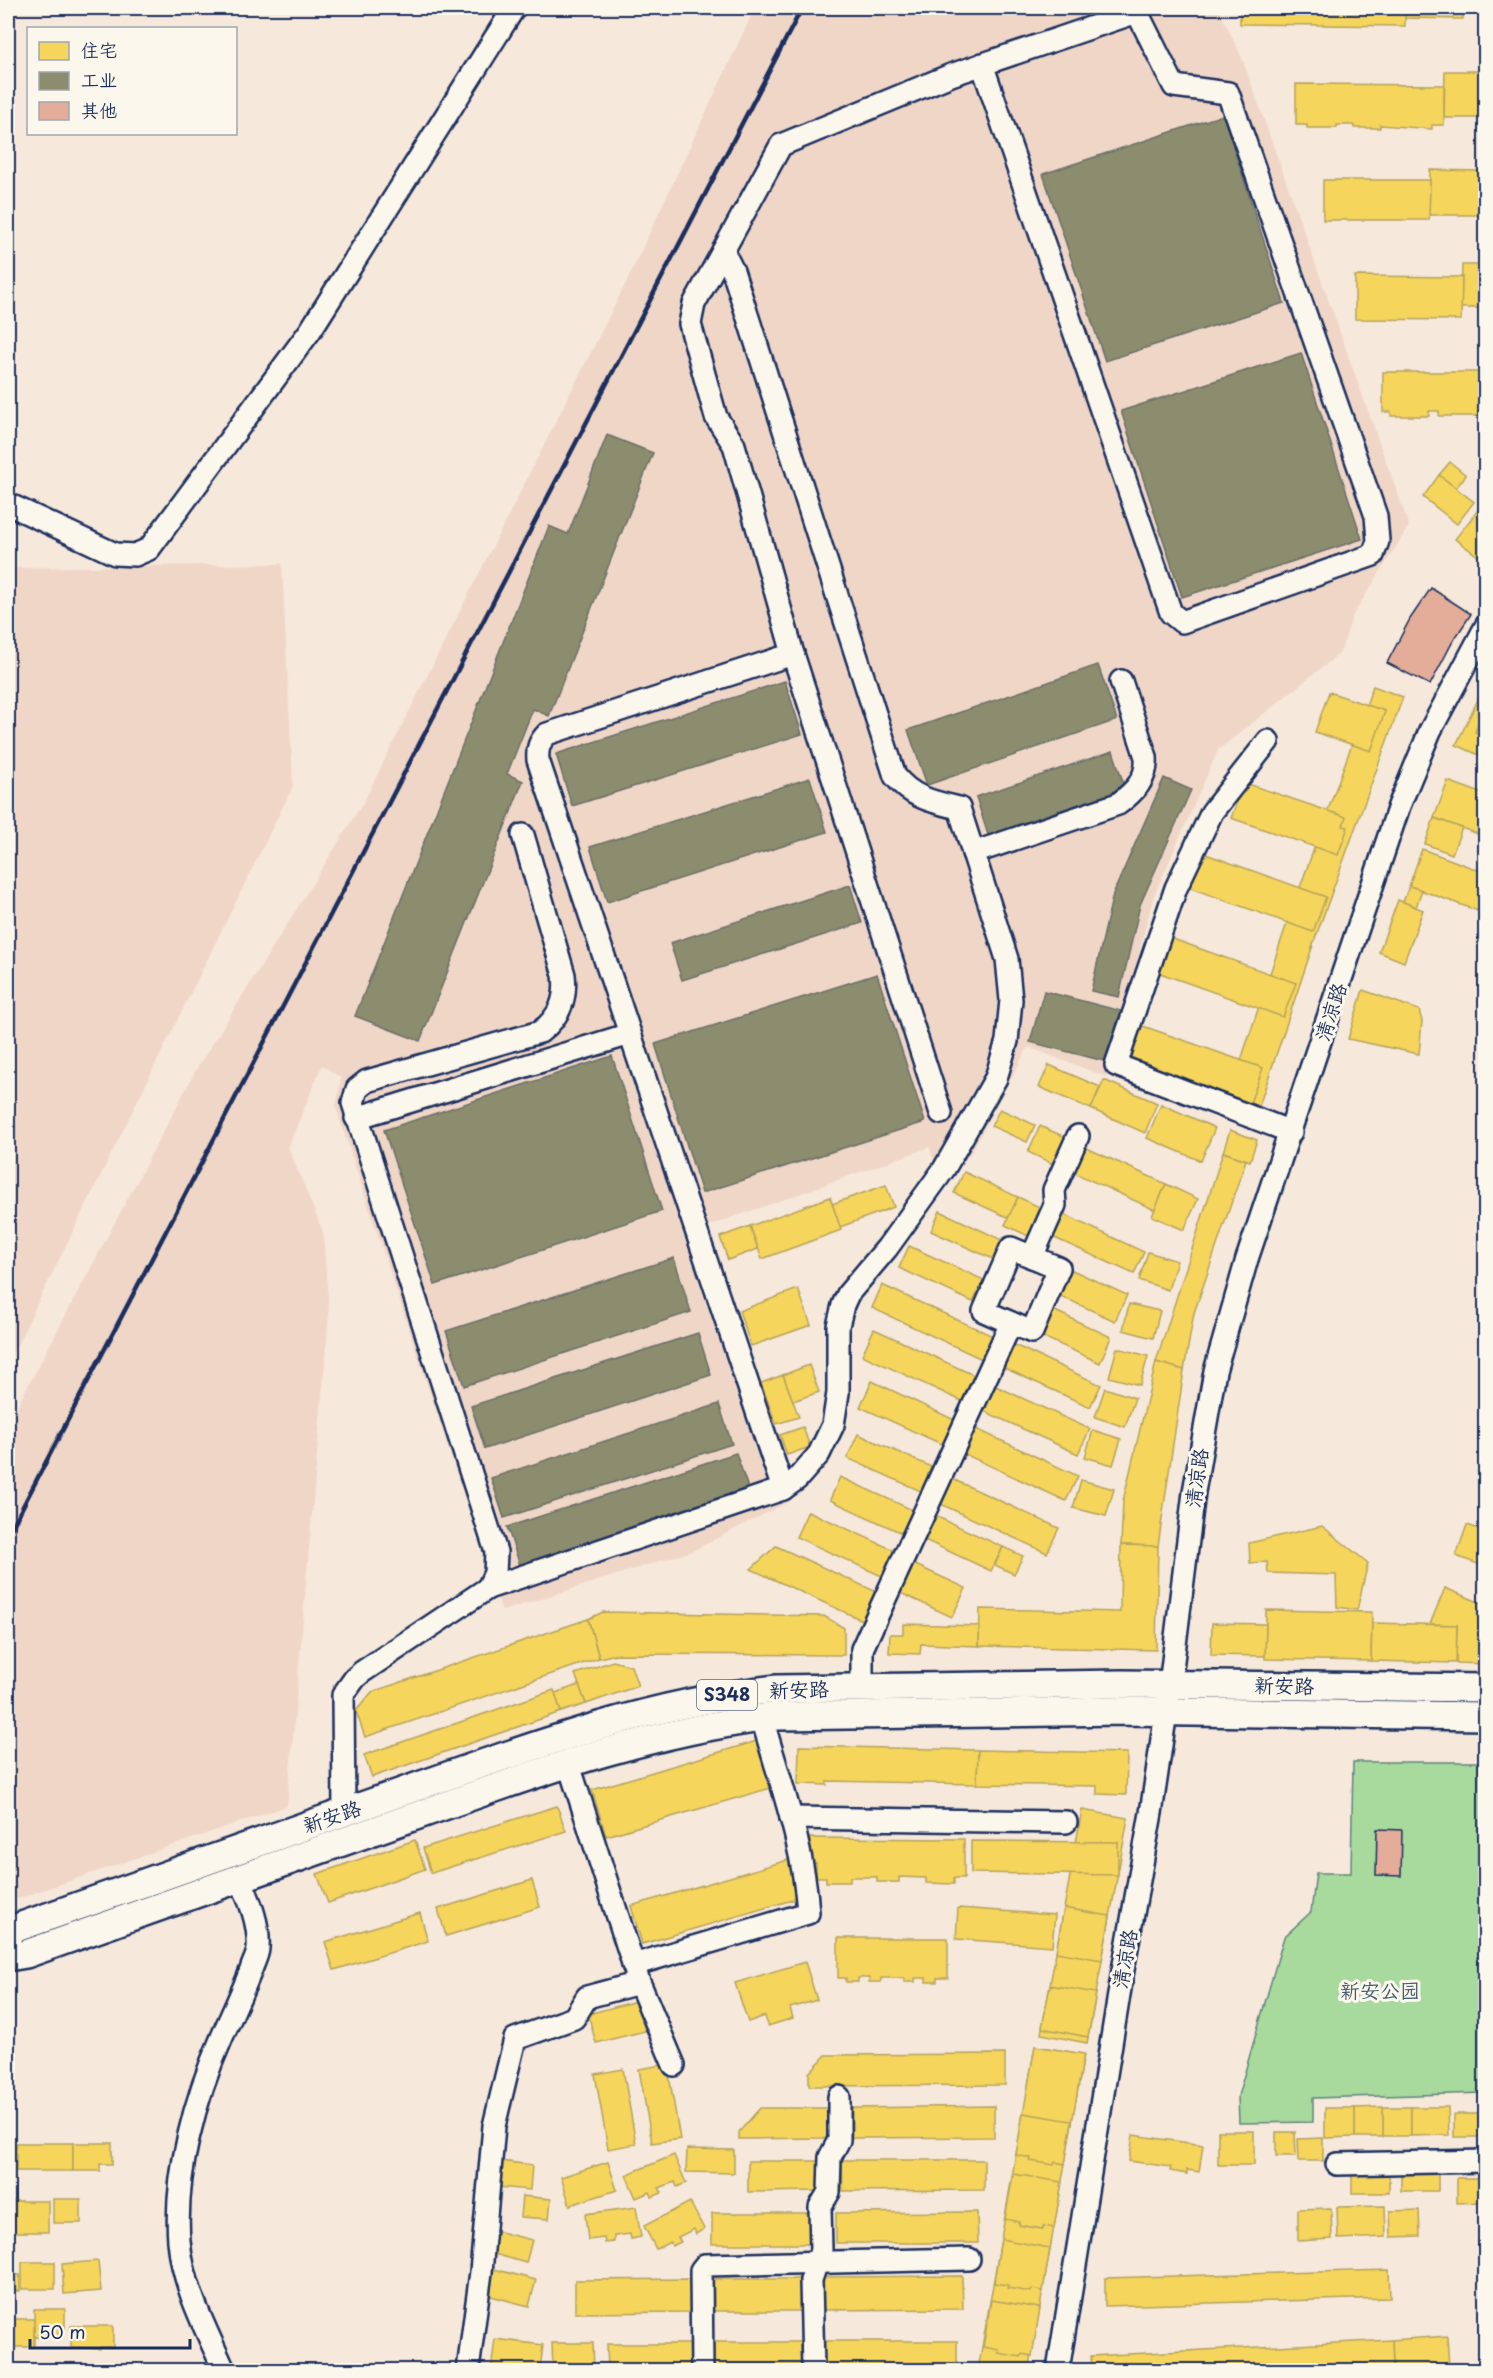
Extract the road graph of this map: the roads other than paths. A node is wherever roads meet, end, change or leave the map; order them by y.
1 (514, 8) edge
2 (982, 64) junction
3 (723, 251) junction
4 (8, 504) edge
5 (1485, 626) edge
6 (793, 654) junction
7 (1121, 681) dead end
8 (1268, 741) dead end
9 (523, 835) dead end
10 (973, 853) junction
11 (630, 1034) junction
12 (940, 1113) dead end
13 (356, 1118) junction
14 (1291, 1132) junction
15 (1078, 1136) dead end
16 (1032, 1257) junction
17 (1011, 1323) junction
18 (783, 1489) junction
19 (488, 1588) junction
20 (1170, 1685) junction
21 (862, 1688) junction
22 (1485, 1688) edge
23 (1166, 1712) junction
24 (1485, 1716) edge
25 (762, 1718) junction
26 (569, 1765) junction
27 (344, 1812) junction
28 (791, 1818) junction
29 (1066, 1822) dead end
30 (240, 1878) junction
31 (8, 1934) edge
32 (8, 1957) edge
33 (636, 1974) junction
34 (674, 2066) dead end
35 (839, 2097) dead end
36 (1485, 2161) edge
37 (1337, 2164) dead end
38 (969, 2259) dead end
39 (817, 2262) junction
40 (224, 2370) edge
41 (468, 2370) edge
42 (702, 2370) edge
43 (813, 2370) edge
44 (1058, 2370) edge

1 - 4 street
2 - 2 street
2 - 3 street
3 - 6 street
3 - 10 street
5 - 14 street, 清凉路
6 - 11 street
6 - 12 street
7 - 10 street
8 - 14 street
9 - 13 street
10 - 18 street
11 - 13 street
11 - 18 street
13 - 19 street
14 - 20 street, 清凉路
15 - 16 street
16 - 17 street
16 - 17 street
17 - 21 street
18 - 19 street
19 - 27 street
20 - 21 main road, 新安路 / S348
20 - 22 main road, 新安路 / S348
20 - 23 street, 清凉路
21 - 27 main road, 新安路 / S348
23 - 24 main road, 新安路 / S348
23 - 25 main road, 新安路 / S348
23 - 44 street, 清凉路
25 - 26 main road, 新安路 / S348
25 - 28 street
26 - 30 main road, 新安路 / S348
26 - 33 street
27 - 31 main road, 新安路 / S348
28 - 29 street
28 - 33 street
30 - 32 main road, 新安路 / S348
30 - 40 street
33 - 34 street
33 - 41 street
35 - 39 street
36 - 37 street
38 - 39 street
39 - 42 street
39 - 43 street

